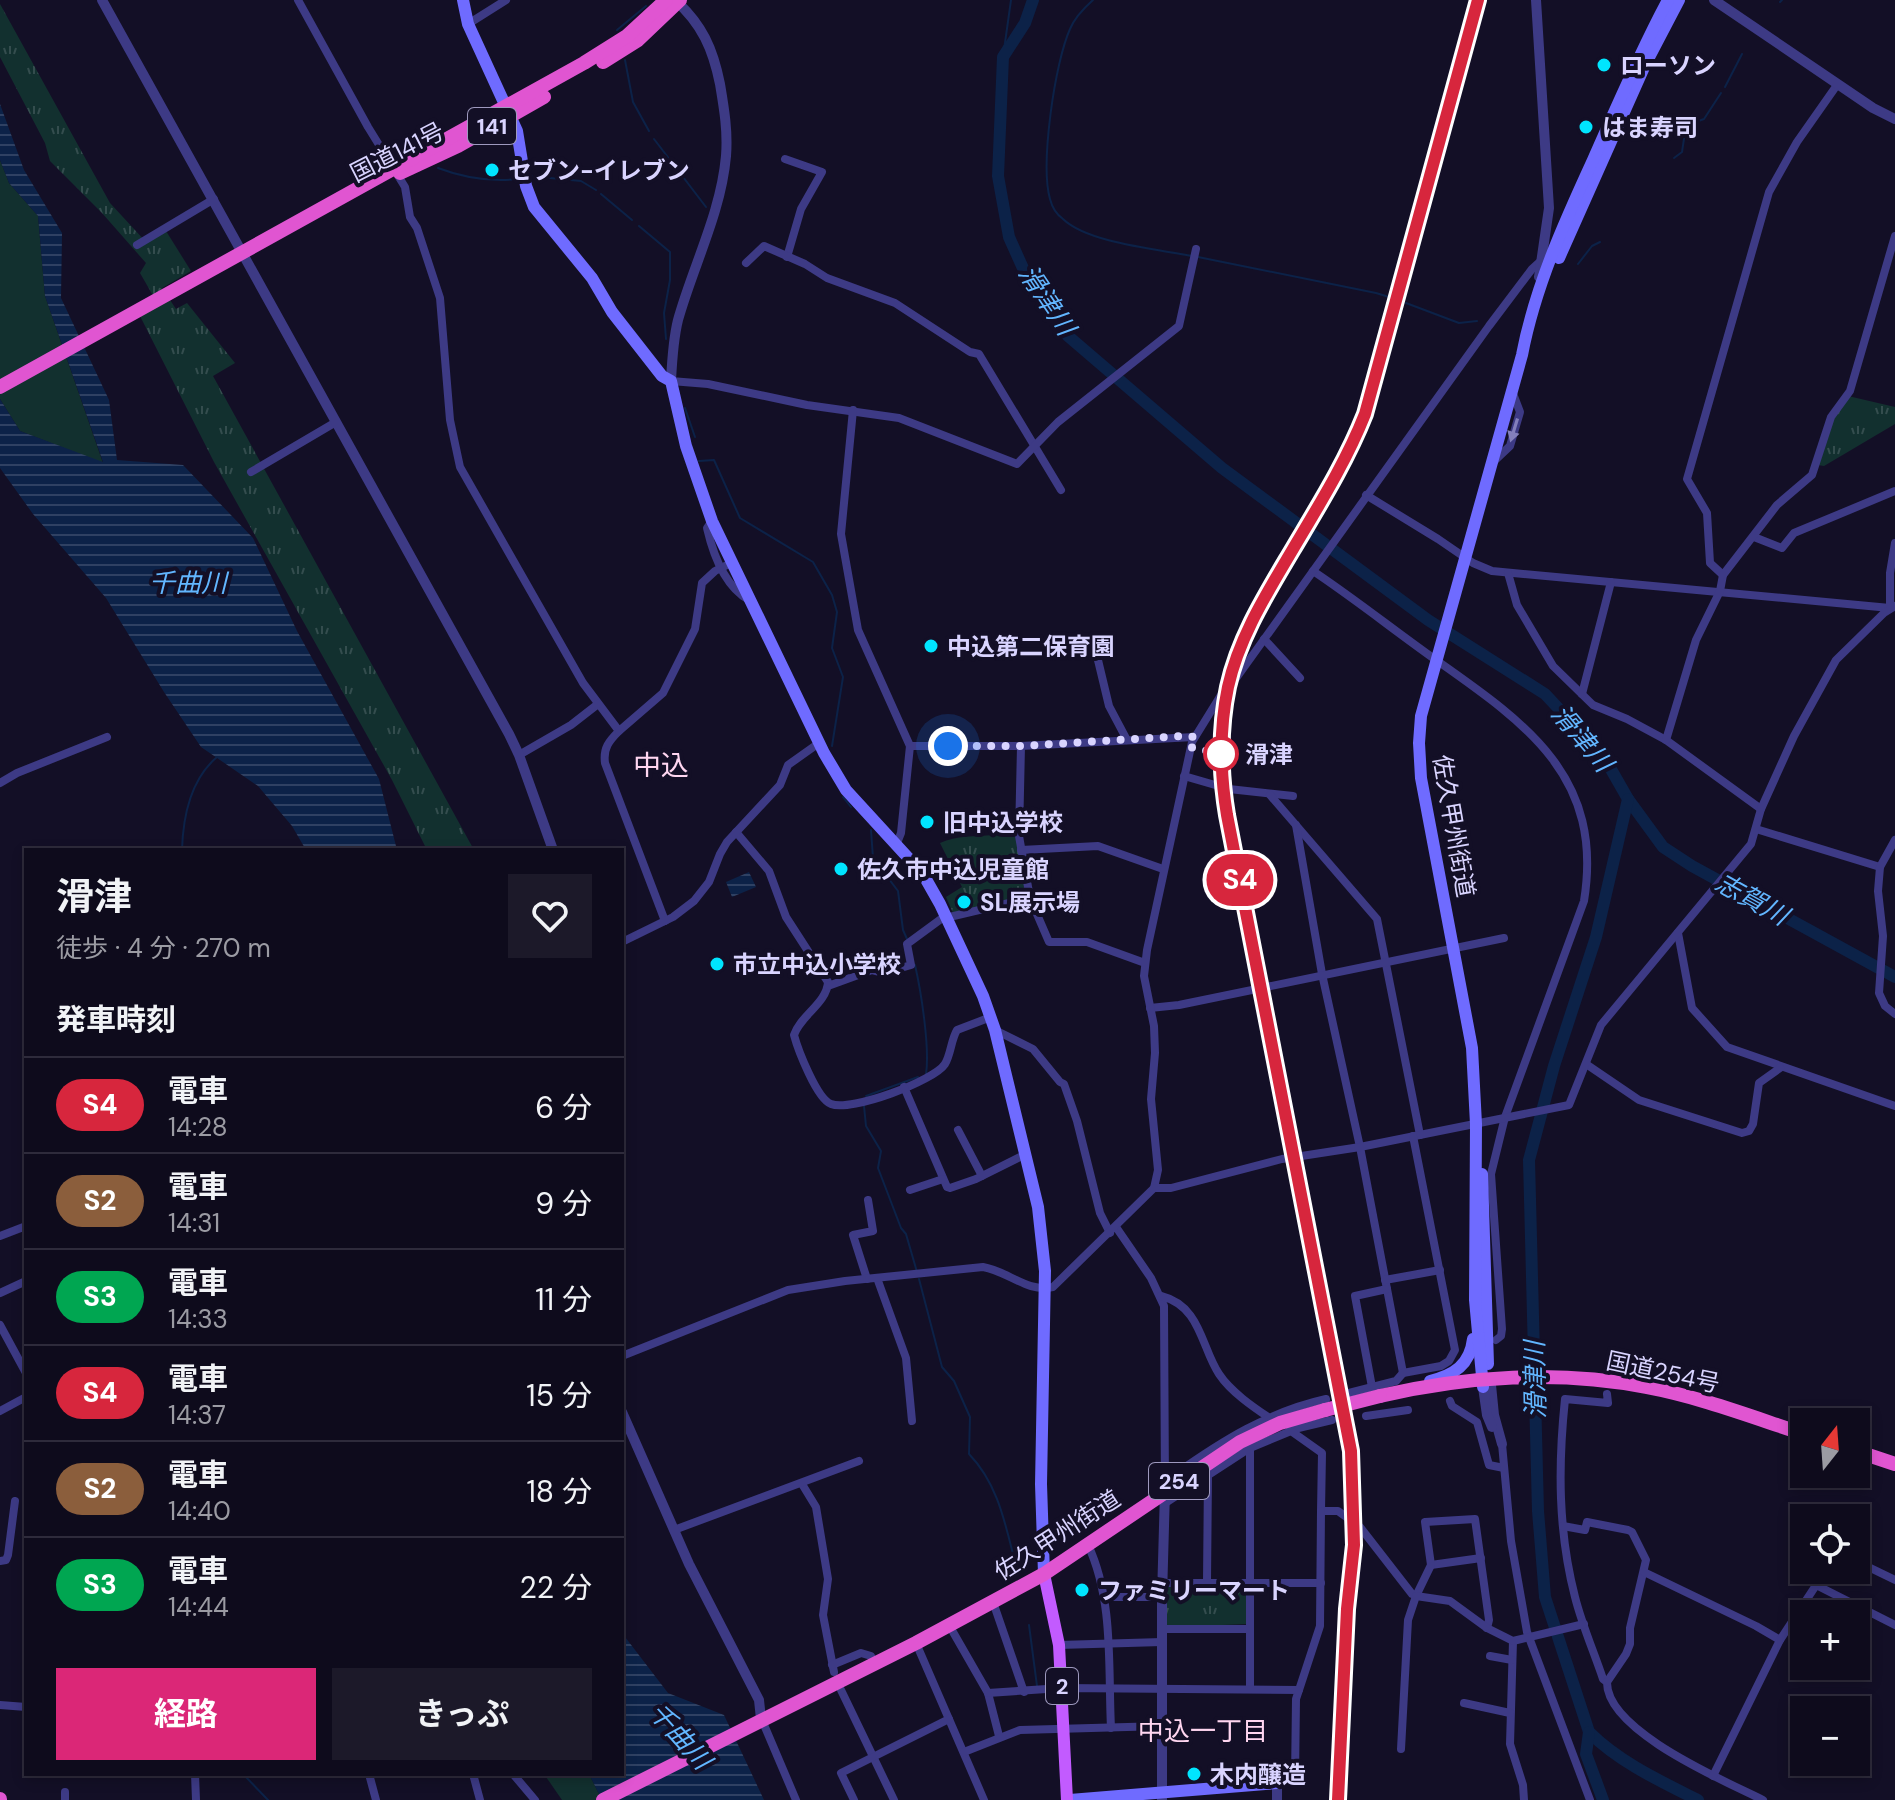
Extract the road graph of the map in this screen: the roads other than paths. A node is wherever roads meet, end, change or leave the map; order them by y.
1 (102, 0) edge
2 (298, 0) edge
3 (463, 0) edge
4 (506, 0) edge
5 (1536, 0) edge
6 (1668, 0) edge
7 (1679, 0) edge
8 (1714, 0) edge
9 (675, 1) edge
10 (468, 24) junction
11 (1837, 85) junction
12 (508, 110) junction
13 (1895, 119) edge
14 (785, 159) dead end
15 (395, 171) junction
16 (214, 199) junction
17 (1895, 236) edge
18 (137, 245) dead end
19 (242, 253) junction
20 (1195, 254) dead end
21 (1548, 255) junction
22 (787, 257) junction
23 (746, 263) dead end
24 (1551, 277) junction
25 (1522, 355) junction
26 (671, 381) junction
27 (0, 387) edge
28 (853, 410) junction
29 (336, 422) junction
30 (1034, 447) junction
31 (251, 472) dead end
32 (1061, 490) dead end
33 (1895, 491) edge
34 (1366, 495) junction
35 (1754, 537) junction
36 (1895, 543) edge
37 (1464, 556) junction
38 (726, 565) junction
39 (1315, 569) junction
40 (1508, 573) junction
41 (1723, 575) junction
42 (1611, 582) junction
43 (1720, 591) junction
44 (1892, 607) edge
45 (1264, 639) junction
46 (1097, 656) dead end
47 (1436, 657) junction
48 (1300, 678) dead end
49 (1582, 694) junction
50 (598, 704) junction
51 (619, 731) junction
52 (107, 737) dead end
53 (1194, 737) junction
54 (1127, 740) junction
55 (1666, 740) junction
56 (819, 743) junction
57 (910, 746) junction
58 (1021, 746) junction
59 (519, 755) junction
60 (1184, 776) junction
61 (0, 783) edge
62 (1270, 795) junction
63 (1293, 796) dead end
64 (1761, 809) junction
65 (1296, 825) junction
66 (1756, 829) junction
67 (736, 832) junction
68 (1895, 840) edge
69 (897, 843) junction
70 (552, 848) edge
71 (1021, 850) junction
72 (1880, 867) junction
73 (1163, 869) junction
74 (1030, 898) junction
75 (947, 917) junction
76 (665, 921) junction
77 (1678, 933) junction
78 (1504, 938) dead end
79 (624, 941) edge
80 (1454, 948) junction
81 (1385, 961) junction
82 (1145, 963) junction
83 (1322, 974) junction
84 (828, 986) junction
85 (1150, 1008) junction
86 (1895, 1014) edge
87 (993, 1023) junction
88 (1586, 1064) junction
89 (1780, 1068) junction
90 (904, 1087) junction
91 (1895, 1106) edge
92 (1506, 1117) junction
93 (1476, 1124) junction
94 (958, 1130) dead end
95 (1416, 1136) junction
96 (1360, 1147) junction
97 (1026, 1154) junction
98 (982, 1176) junction
99 (943, 1179) junction
100 (1154, 1188) junction
101 (910, 1190) dead end
102 (868, 1200) dead end
103 (24, 1227) edge
104 (1113, 1230) junction
105 (0, 1236) edge
106 (1440, 1270) junction
107 (877, 1278) junction
108 (867, 1279) junction
109 (24, 1282) edge
110 (1386, 1284) junction
111 (1045, 1289) junction
112 (0, 1293) edge
113 (1161, 1296) junction
114 (1475, 1300) junction
115 (0, 1325) edge
116 (1496, 1340) dead end
117 (1468, 1341) dead end
118 (1454, 1343) junction
119 (624, 1355) edge
120 (24, 1369) edge
121 (1403, 1373) junction
122 (1486, 1383) junction
123 (1349, 1393) dead end
124 (1607, 1394) dead end
125 (1380, 1395) junction
126 (24, 1398) edge
127 (1450, 1401) dead end
128 (1328, 1410) junction
129 (1408, 1410) dead end
130 (0, 1411) edge
131 (1366, 1416) dead end
132 (624, 1417) edge
133 (1270, 1418) junction
134 (912, 1421) dead end
135 (1790, 1429) edge
136 (1289, 1430) junction
137 (1501, 1441) joint
138 (1250, 1448) junction
139 (1870, 1456) edge
140 (859, 1461) dead end
141 (1895, 1464) edge
142 (1504, 1468) junction
143 (1208, 1474) junction
144 (802, 1484) junction
145 (1165, 1491) junction
146 (15, 1501) dead end
147 (1321, 1511) junction
148 (1563, 1526) junction
149 (674, 1530) junction
150 (1088, 1545) junction
151 (1481, 1558) junction
152 (0, 1561) edge
153 (1431, 1565) junction
154 (1870, 1568) edge
155 (1644, 1572) junction
156 (1044, 1574) junction
157 (1895, 1580) edge
158 (1207, 1582) junction
159 (1250, 1582) junction
160 (1162, 1583) junction
161 (1321, 1583) junction
162 (1816, 1585) joint
163 (1416, 1596) junction
164 (1104, 1597) junction
165 (1162, 1597) junction
166 (993, 1602) junction
167 (1582, 1624) junction
168 (949, 1625) junction
169 (1895, 1625) edge
170 (1487, 1628) junction
171 (1162, 1629) junction
172 (1250, 1629) junction
173 (1530, 1638) junction
174 (1780, 1640) junction
175 (1513, 1641) junction
176 (1162, 1642) junction
177 (916, 1643) junction
178 (1107, 1643) junction
179 (1059, 1645) junction
180 (1490, 1656) dead end
181 (1512, 1660) junction
182 (875, 1664) junction
183 (1607, 1682) junction
184 (1062, 1688) junction
185 (1109, 1688) junction
186 (1163, 1689) junction
187 (1250, 1689) junction
188 (841, 1690) dead end
189 (1299, 1690) junction
190 (1024, 1692) junction
191 (988, 1693) junction
192 (1464, 1703) dead end
193 (0, 1705) edge
194 (24, 1707) edge
195 (1510, 1713) junction
196 (949, 1719) junction
197 (758, 1721) junction
198 (1163, 1726) junction
199 (1111, 1728) junction
200 (1063, 1729) junction
201 (999, 1736) junction
202 (1401, 1749) dead end
203 (964, 1752) junction
204 (873, 1757) junction
205 (195, 1776) edge
206 (370, 1776) edge
207 (474, 1776) edge
208 (515, 1776) edge
209 (1713, 1776) junction
210 (1295, 1779) dead end
211 (1277, 1783) joint
212 (1162, 1796) edge
213 (196, 1800) edge
214 (376, 1800) edge
215 (480, 1800) edge
216 (535, 1800) edge
217 (603, 1800) edge
218 (796, 1800) edge
219 (854, 1800) edge
220 (894, 1800) edge
221 (984, 1800) edge
222 (1068, 1800) edge
223 (1277, 1800) edge
224 (1524, 1800) edge
225 (1590, 1800) edge
226 (1763, 1800) edge

1 - 16 street
2 - 15 street
3 - 10 main road
4 - 10 street
5 - 21 street
6 - 21 main road, 佐久甲州街道
7 - 24 main road, 佐久甲州街道
8 - 11 street
9 - 12 highway, 国道141号 / 141
9 - 12 highway, 国道141号 / 141
9 - 26 street
10 - 12 main road
11 - 13 street
11 - 41 street
12 - 15 highway, 国道141号 / 141
12 - 26 main road
14 - 22 street
15 - 19 highway, 国道141号 / 141
15 - 50 street
16 - 18 street
16 - 19 street
17 - 35 street
19 - 27 highway, 国道141号 / 141
19 - 29 street
20 - 30 street
21 - 24 street
21 - 25 main road, 佐久甲州街道
21 - 34 street
22 - 23 street
22 - 30 street
24 - 25 main road, 佐久甲州街道
25 - 37 main road, 佐久甲州街道
26 - 28 street
26 - 38 main road
28 - 30 street
28 - 57 street
29 - 31 street
29 - 59 street
30 - 32 street
33 - 35 street
34 - 37 street
34 - 39 street
35 - 41 street
36 - 44 street
37 - 40 street
37 - 47 main road, 佐久甲州街道
38 - 51 street
38 - 56 main road
39 - 45 street
39 - 47 street
40 - 42 street
40 - 49 street
41 - 43 street
42 - 43 street
42 - 49 street
43 - 44 street
43 - 55 street
44 - 64 street
45 - 48 street
45 - 53 street
46 - 54 street
47 - 80 main road, 佐久甲州街道
47 - 92 street
49 - 55 street
50 - 51 street
50 - 59 street
51 - 76 street
52 - 61 street
53 - 54 street
53 - 60 street
54 - 58 street
55 - 64 street
56 - 67 street
56 - 69 main road
57 - 58 street
57 - 69 street
58 - 71 street
59 - 70 street
60 - 62 street
60 - 73 street
62 - 63 street
62 - 65 street
64 - 66 street
65 - 81 street
65 - 83 street
66 - 72 street
66 - 77 street
67 - 76 street
67 - 84 street
68 - 72 street
69 - 75 main road
71 - 73 street
71 - 74 street
72 - 86 street
73 - 82 street
74 - 75 street
74 - 82 street
75 - 84 street
75 - 87 main road
76 - 79 street
77 - 88 street
77 - 89 street
78 - 80 street
80 - 81 street
80 - 93 main road, 佐久甲州街道
81 - 83 street
81 - 95 street
82 - 85 street
83 - 85 street
83 - 96 street
84 - 90 street
85 - 100 street
87 - 90 street
87 - 97 main road
87 - 104 street
88 - 89 street
88 - 92 street
89 - 91 street
90 - 99 street
92 - 93 street
92 - 116 street
93 - 95 street
93 - 114 main road, 佐久甲州街道
93 - 122 main road, 佐久甲州街道
94 - 98 street
95 - 96 street
95 - 106 street
96 - 100 street
96 - 110 street
97 - 98 street
97 - 111 main road
98 - 99 street
99 - 101 street
100 - 104 street
102 - 108 street
103 - 105 street
104 - 111 street
104 - 113 street
106 - 110 street
106 - 118 street
107 - 108 street
107 - 111 street
107 - 134 street
108 - 119 street
109 - 112 street
110 - 121 street
110 - 125 street
111 - 156 main road
113 - 133 street
113 - 145 street
114 - 122 main road, 佐久甲州街道
114 - 125 main road
115 - 120 street
117 - 118 street
118 - 121 street
121 - 125 street
122 - 125 highway, 佐久甲州街道 / 254
122 - 135 highway, 国道254号 / 254
122 - 137 street
123 - 125 street
124 - 148 street
125 - 128 highway, 佐久甲州街道 / 254, bridge
126 - 130 street
127 - 142 street
128 - 133 street
128 - 136 street
128 - 145 highway, 佐久甲州街道 / 254
129 - 131 street
132 - 149 street
133 - 145 street
136 - 138 street
136 - 147 street
137 - 142 street
138 - 143 street
138 - 159 street
139 - 141 highway
140 - 144 street
142 - 173 street
143 - 145 street
143 - 158 street
144 - 149 street
144 - 182 street
145 - 150 highway, 佐久甲州街道 / 254
145 - 160 street
146 - 152 street
147 - 161 street
147 - 163 street
148 - 155 street
148 - 167 street
149 - 197 street
150 - 156 highway, 佐久甲州街道 / 254
150 - 164 street
151 - 153 street
151 - 153 street
151 - 170 street
153 - 163 street
154 - 157 street
155 - 174 street
155 - 183 street
156 - 166 highway, 佐久甲州街道 / 254
156 - 179 main road, 2
158 - 159 street
158 - 160 street
159 - 161 street
159 - 172 street
160 - 165 street
161 - 189 street
162 - 169 street
162 - 174 street
163 - 170 street
163 - 202 street
164 - 165 street
164 - 178 street
165 - 171 street
166 - 168 highway, 佐久甲州街道 / 254
166 - 190 street
167 - 173 street
167 - 183 street
168 - 177 highway, 佐久甲州街道 / 254
168 - 191 street
170 - 175 street
171 - 172 street
171 - 176 street
172 - 187 street
173 - 175 street
173 - 225 street
174 - 209 street
175 - 181 street
176 - 178 street
176 - 186 street
177 - 182 highway, 佐久甲州街道 / 254
177 - 196 street
178 - 179 street
178 - 185 street
179 - 184 main road, 2
180 - 181 street
181 - 195 street
182 - 197 highway, 佐久甲州街道 / 254
183 - 209 street
184 - 185 street
184 - 190 street
184 - 200 main road, 2
185 - 186 street
185 - 199 street
186 - 187 street
186 - 198 street
187 - 189 street
188 - 204 street
189 - 210 street
190 - 191 street
191 - 201 street
192 - 195 street
193 - 194 street
195 - 224 street
196 - 203 street
196 - 204 street
197 - 217 highway, 佐久甲州街道 / 254
197 - 218 street
198 - 199 street
198 - 212 street
199 - 200 street
200 - 201 street
200 - 222 main road, 2
201 - 203 street
203 - 221 street
204 - 219 street
204 - 220 street
205 - 213 street
206 - 214 street
207 - 215 street
208 - 216 street
209 - 226 street
211 - 212 main road
211 - 223 street
212 - 222 main road

